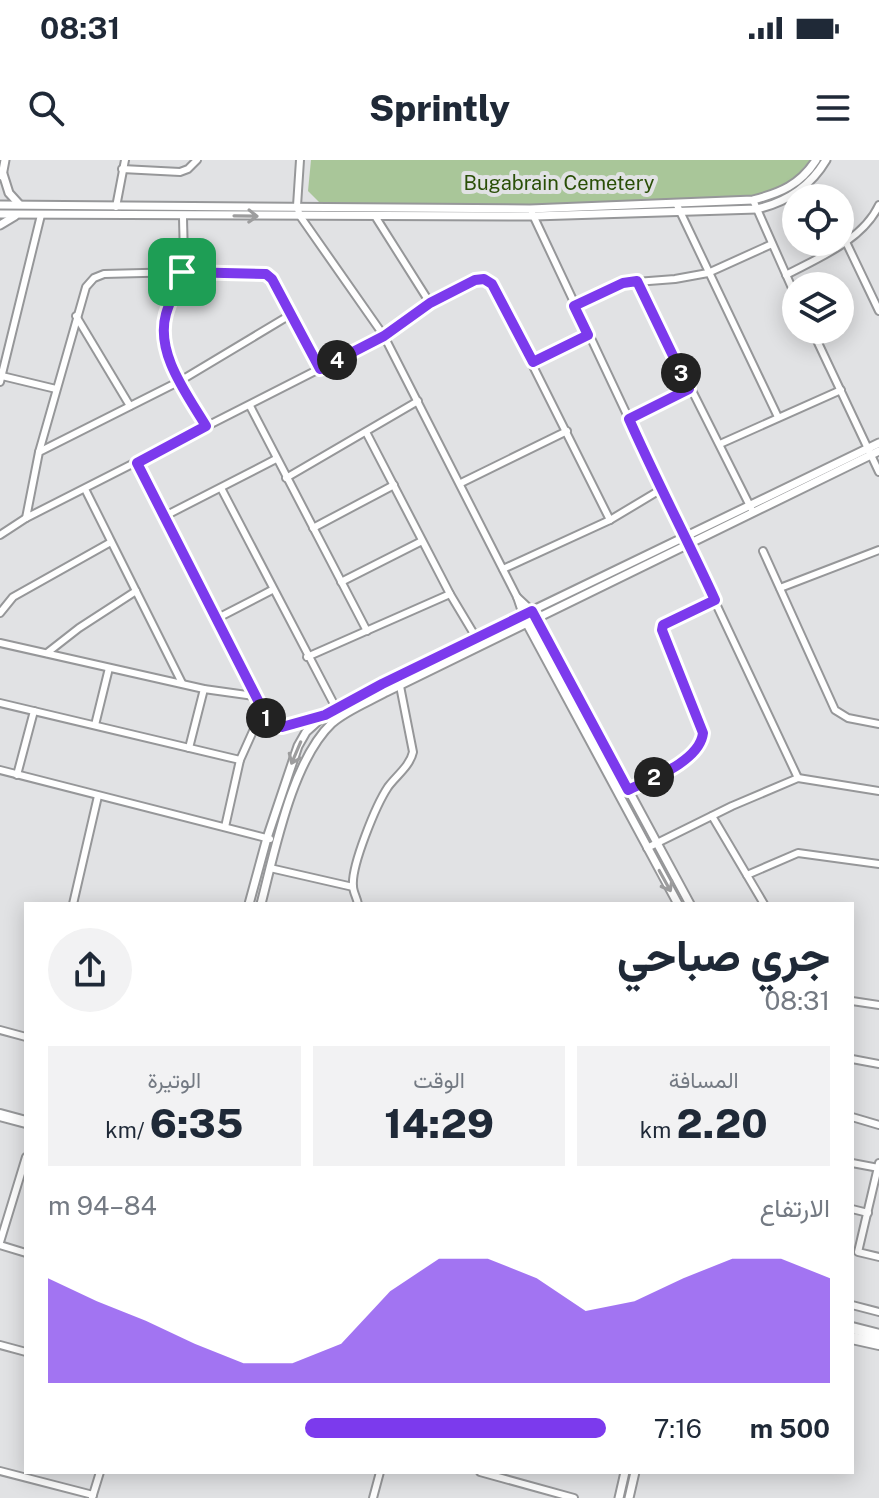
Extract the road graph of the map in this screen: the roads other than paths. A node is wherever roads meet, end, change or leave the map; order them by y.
1 (5, 160) edge
2 (125, 160) edge
3 (197, 160) edge
4 (300, 160) edge
5 (816, 160) edge
6 (826, 160) edge
7 (122, 169) junction
8 (1, 178) edge
9 (753, 200) junction
10 (0, 205) edge
11 (21, 205) junction
12 (879, 205) edge
13 (297, 206) junction
14 (678, 207) junction
15 (757, 209) junction
16 (115, 210) junction
17 (532, 212) junction
18 (0, 214) edge
19 (21, 214) junction
20 (41, 215) junction
21 (183, 215) junction
22 (877, 215) edge
23 (300, 216) junction
24 (375, 216) junction
25 (0, 225) edge
26 (854, 235) edge
27 (772, 244) junction
28 (821, 256) edge
29 (853, 256) edge
30 (182, 272) junction
31 (785, 272) edge
32 (791, 272) edge
33 (708, 273) junction
34 (637, 281) junction
35 (430, 303) junction
36 (574, 306) junction
37 (879, 311) edge
38 (290, 315) junction
39 (76, 316) junction
40 (588, 335) junction
41 (384, 336) junction
42 (819, 344) edge
43 (533, 362) junction
44 (320, 369) junction
45 (1, 379) edge
46 (180, 381) junction
47 (56, 389) junction
48 (689, 389) junction
49 (841, 390) junction
50 (418, 401) junction
51 (130, 406) junction
52 (250, 406) junction
53 (778, 417) junction
54 (629, 419) junction
55 (206, 426) junction
56 (567, 431) junction
57 (366, 432) junction
58 (879, 443) edge
59 (720, 444) junction
60 (874, 451) edge
61 (39, 452) junction
62 (276, 459) junction
63 (137, 463) junction
64 (879, 472) edge
65 (286, 478) junction
66 (461, 483) junction
67 (394, 485) junction
68 (221, 488) junction
69 (85, 489) junction
70 (660, 490) junction
71 (752, 509) junction
72 (163, 517) junction
73 (26, 518) junction
74 (610, 520) junction
75 (313, 528) junction
76 (0, 535) edge
77 (687, 539) junction
78 (422, 541) junction
79 (111, 542) junction
80 (879, 550) edge
81 (763, 551) dead end
82 (503, 569) junction
83 (341, 582) junction
84 (780, 588) junction
85 (272, 590) junction
86 (136, 591) junction
87 (450, 594) junction
88 (517, 597) junction
89 (715, 600) junction
90 (532, 611) junction
91 (0, 613) edge
92 (523, 615) junction
93 (216, 619) junction
94 (536, 620) junction
95 (527, 624) junction
96 (367, 631) junction
97 (477, 639) junction
98 (0, 643) edge
99 (46, 653) junction
100 (307, 657) junction
101 (109, 668) junction
102 (182, 683) junction
103 (400, 686) junction
104 (204, 689) junction
105 (254, 696) junction
106 (0, 703) edge
107 (336, 708) junction
108 (34, 711) junction
109 (262, 711) junction
110 (325, 715) junction
111 (879, 724) edge
112 (95, 725) junction
113 (189, 748) junction
114 (240, 760) junction
115 (0, 770) edge
116 (17, 775) junction
117 (798, 778) junction
118 (628, 790) junction
119 (879, 791) edge
120 (98, 796) junction
121 (712, 816) junction
122 (225, 827) junction
123 (267, 838) junction
124 (278, 841) junction
125 (656, 843) junction
126 (647, 848) junction
127 (879, 864) edge
128 (270, 868) junction
129 (747, 875) junction
130 (353, 887) junction
131 (73, 902) edge
132 (250, 902) edge
133 (262, 902) edge
134 (357, 902) edge
135 (677, 902) edge
136 (689, 902) edge
137 (763, 902) edge
138 (854, 1001) edge
139 (879, 1005) edge
140 (0, 1030) edge
141 (24, 1036) edge
142 (854, 1059) edge
143 (879, 1064) edge
144 (0, 1115) edge
145 (854, 1118) edge
146 (24, 1121) edge
147 (879, 1125) edge
148 (854, 1163) edge
149 (24, 1164) edge
150 (879, 1166) edge
151 (879, 1208) edge
152 (854, 1209) edge
153 (869, 1210) junction
154 (0, 1244) edge
155 (24, 1252) edge
156 (855, 1253) edge
157 (879, 1257) edge
158 (854, 1306) edge
159 (879, 1312) edge
160 (854, 1329) edge
161 (879, 1335) edge
162 (854, 1338) edge
163 (879, 1344) edge
164 (0, 1345) edge
165 (24, 1351) edge
166 (0, 1471) edge
167 (99, 1474) edge
168 (379, 1474) edge
169 (487, 1474) edge
170 (625, 1474) edge
171 (635, 1474) edge
172 (93, 1497) edge
173 (373, 1498) edge
174 (574, 1498) edge
175 (619, 1498) edge
176 (629, 1498) edge

1 - 8 street
2 - 7 street
3 - 7 street
4 - 13 street
5 - 9 street
6 - 15 street
7 - 16 street
8 - 11 street
9 - 14 street
9 - 15 street
10 - 11 street
11 - 16 street
12 - 22 street
13 - 16 street
13 - 17 street
13 - 23 street
14 - 15 street
14 - 17 street
14 - 33 street
15 - 27 street
16 - 20 street
16 - 21 street
17 - 24 street
17 - 36 street
18 - 19 street
19 - 20 street
19 - 25 street
20 - 45 street
21 -> 23 street
21 - 30 street
22 - 26 street
23 - 24 street
23 - 41 street
24 - 35 street
27 - 31 street
27 - 33 street
28 - 32 street
29 - 37 street
30 - 38 street
30 - 39 street
30 - 46 street
33 - 34 street
33 - 53 street
34 - 36 street
34 - 48 street
35 - 41 street
35 - 43 street
36 - 40 street
38 - 44 street
38 - 46 street
39 - 47 street
39 - 51 street
40 - 43 street
40 - 54 street
41 - 44 street
41 - 50 street
42 - 49 street
43 - 56 street
44 - 52 street
45 - 47 street
46 - 51 street
46 - 55 street
47 - 61 street
48 - 54 street
48 - 59 street
49 - 53 street
49 - 60 street
50 - 57 street
50 - 66 street
51 - 61 street
52 - 55 street
52 - 62 street
53 - 59 street
54 - 70 street
55 - 63 street
56 - 66 street
56 - 74 street
57 - 65 street
57 - 67 street
58 - 60 street
59 - 71 street
60 - 64 street
60 - 71 street
61 - 73 street
62 - 65 street
62 - 68 street
63 - 69 street
63 - 72 street
65 - 75 street
66 - 82 street
67 - 75 street
67 - 78 street
68 - 72 street
68 - 85 street
69 - 73 street
69 - 79 street
70 - 74 street
70 - 77 street
71 - 77 street
72 - 93 street
73 - 76 street
74 - 82 street
75 - 83 street
77 - 89 street
77 - 90 street
77 - 94 street
78 - 83 street
78 - 87 street
79 - 86 street
79 - 91 street
80 - 84 street
81 - 84 street
82 - 88 street
83 - 96 street
84 - 111 street
85 - 93 street
85 - 100 street
86 - 99 street
86 - 102 street
87 - 96 street
87 - 97 street
88 - 90 street
88 - 92 street
89 - 117 street
89 - 118 street
90 - 92 street
90 - 94 street
92 - 95 street
92 - 97 street
93 - 105 street
94 - 95 street
94 - 118 street
95 - 103 street
95 - 126 street
96 - 100 street
97 - 107 street
98 - 99 street
99 - 101 street
100 - 107 street
101 - 102 street
101 - 112 street
102 - 104 street
103 - 124 street
103 - 130 street
104 - 105 street
104 - 113 street
105 - 109 street
106 - 108 street
107 - 110 street
108 - 112 street
108 - 116 street
109 - 110 street
109 - 114 street
110 -> 123 street
112 - 113 street
113 - 114 street
114 - 122 street
115 - 116 street
116 - 120 street
117 - 119 street
117 - 121 street
118 - 125 street
120 - 122 street
120 - 131 street
121 - 125 street
121 - 129 street
122 - 123 street
123 - 124 street
123 - 132 street
124 - 128 street
125 - 126 street
125 - 136 street
126 -> 135 street
127 - 129 street
128 - 130 street
128 - 133 street
129 - 137 street
130 - 134 street
138 - 139 street
140 - 141 street
142 - 143 street
144 - 146 highway
145 - 147 street
148 - 150 street
149 - 154 street
150 - 153 street
151 - 153 street
152 - 153 street
153 - 156 street
154 - 155 street
156 - 157 street
158 - 159 street
160 - 161 highway
162 - 163 highway
164 - 165 street
166 - 172 street
167 - 172 street
168 - 173 street
169 - 174 street
170 - 175 street
171 - 176 street

